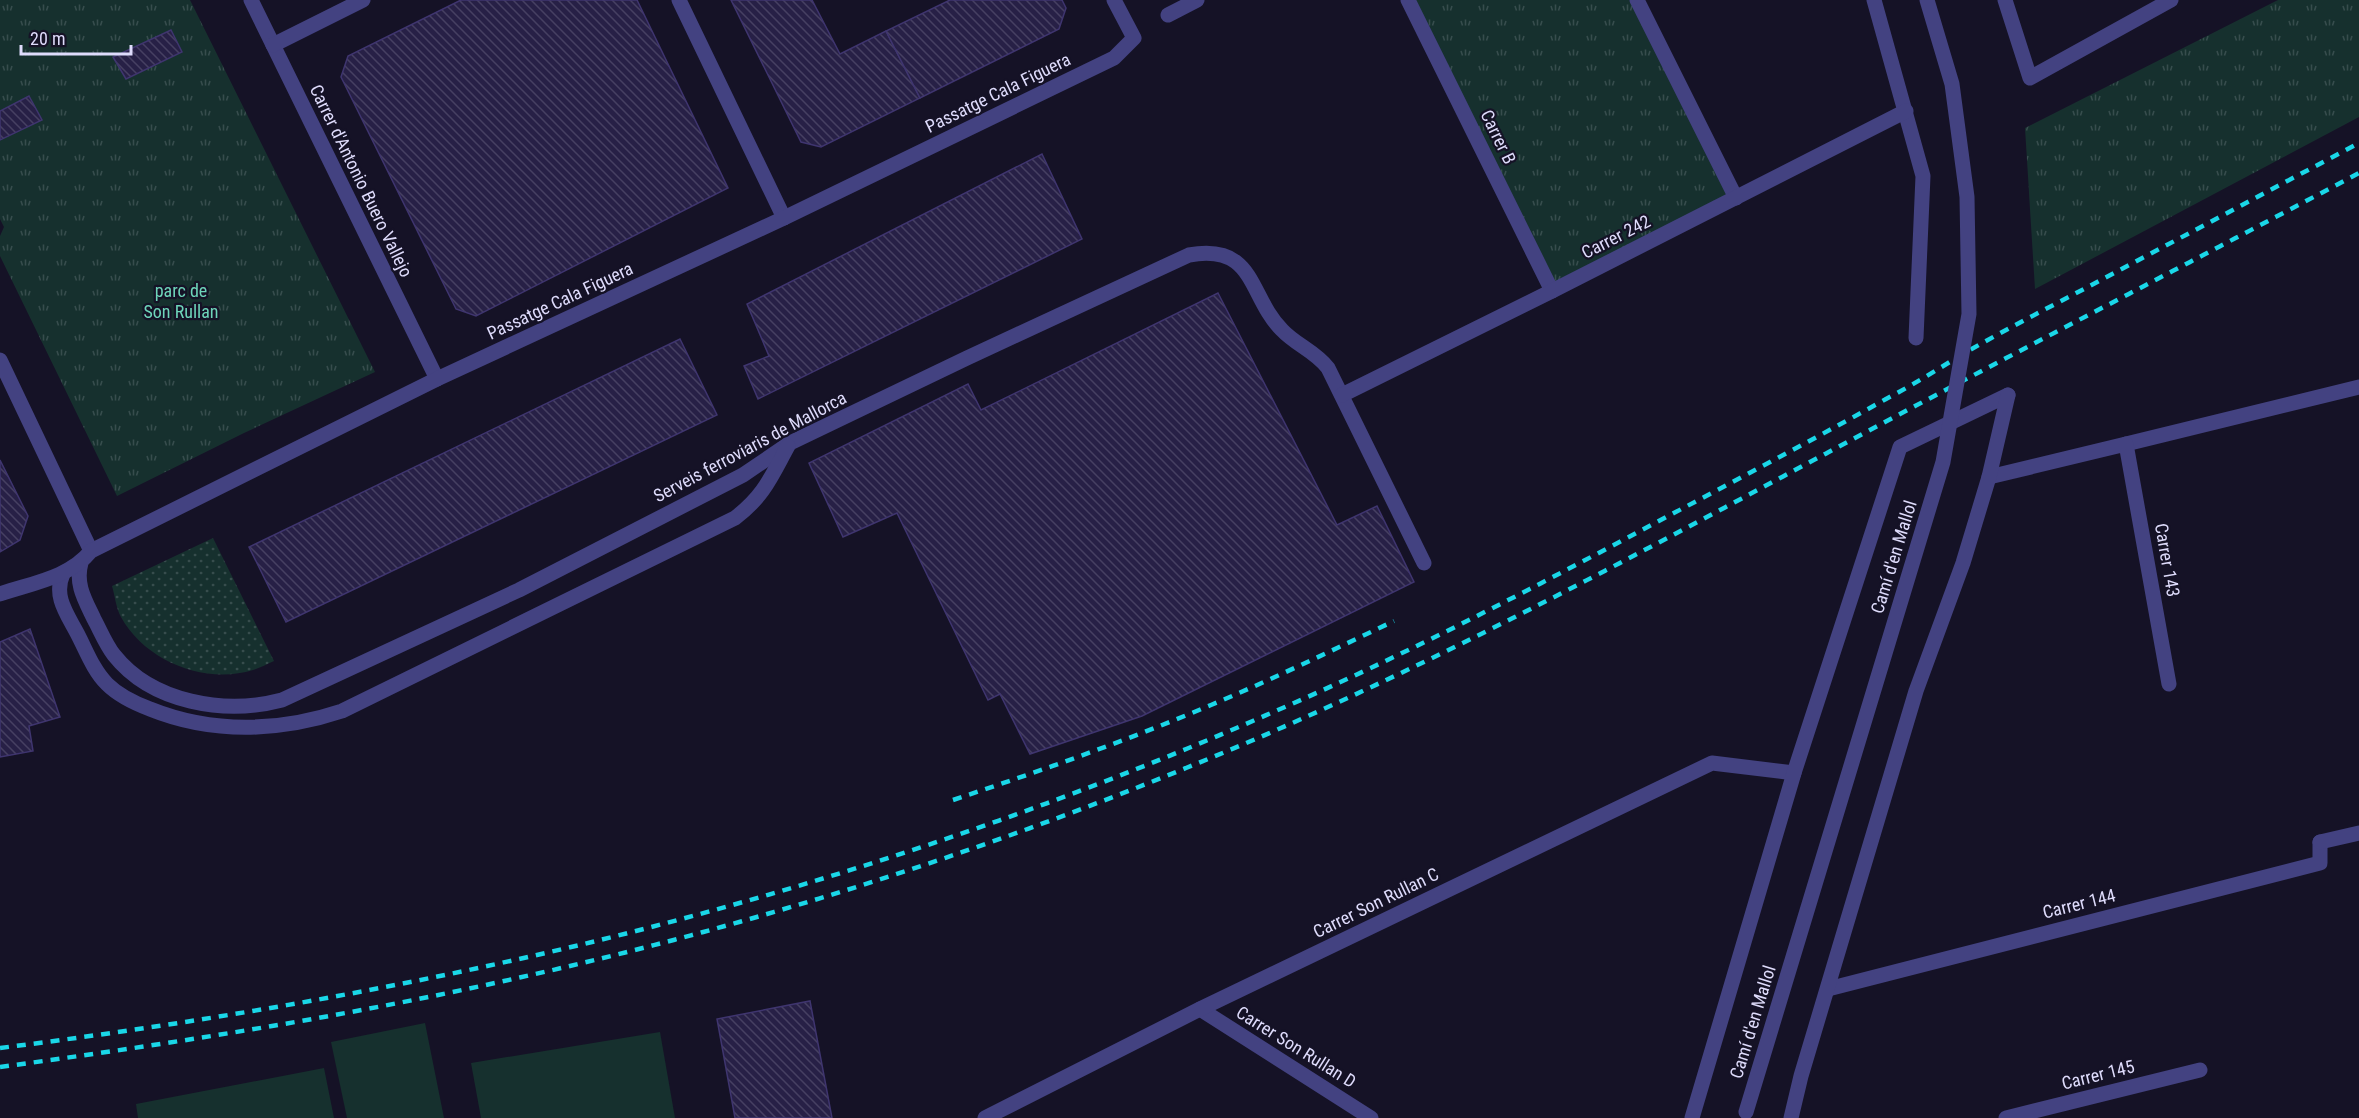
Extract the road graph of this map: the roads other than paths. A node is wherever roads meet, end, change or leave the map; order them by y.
1 (251, 0) edge
2 (363, 0) edge
3 (679, 0) edge
4 (1114, 0) edge
5 (1197, 0) edge
6 (1408, 0) edge
7 (1637, 0) edge
8 (1875, 0) edge
9 (1927, 0) edge
10 (2005, 0) edge
11 (2171, 0) edge
12 (1168, 15) dead end
13 (273, 45) junction
14 (1906, 111) junction
15 (1736, 198) junction
16 (784, 218) junction
17 (1552, 291) junction
18 (1916, 338) dead end
19 (0, 360) edge
20 (437, 379) junction
21 (2359, 387) edge
22 (1342, 395) junction
23 (790, 443) junction
24 (2126, 444) junction
25 (1989, 477) junction
26 (91, 551) junction
27 (81, 563) junction
28 (1424, 563) dead end
29 (63, 574) junction
30 (0, 594) edge
31 (2169, 684) dead end
32 (1794, 773) junction
33 (2359, 833) edge
34 (1828, 988) junction
35 (1200, 1009) junction
36 (2200, 1070) dead end
37 (1746, 1112) dead end
38 (986, 1118) edge
39 (1371, 1118) edge
40 (1692, 1118) edge
41 (1791, 1118) edge
42 (2006, 1118) edge

1 - 13 street, Carrer d'Antonio Buero Vallejo
2 - 13 street
3 - 16 street
4 - 16 street, Passatge Cala Figuera
5 - 12 street
6 - 17 street, Carrer B
7 - 15 street
8 - 14 street
9 - 37 street, Camí d'en Mallol, bridge
10 - 11 street
13 - 20 street, Carrer d'Antonio Buero Vallejo
14 - 15 street, Carrer 242
14 - 18 street
15 - 17 street, Carrer 242
16 - 20 street, Passatge Cala Figuera
17 - 22 street, Carrer 242
19 - 26 street
20 - 26 street, Passatge Cala Figuera
21 - 24 street
22 - 23 street, Serveis ferroviaris de Mallorca
22 - 28 street, Serveis ferroviaris de Mallorca
23 - 27 street, Serveis ferroviaris de Mallorca
23 - 29 street
24 - 25 street
24 - 31 street, Carrer 143
25 - 32 street
25 - 34 street
26 - 27 street, Passatge Cala Figuera
27 - 29 street, Passatge Cala Figuera
29 - 30 street, Passatge Cala Figuera
32 - 35 street, Carrer Son Rullan C
32 - 40 street
33 - 34 street, Carrer 144
34 - 41 street
35 - 38 street, Carrer Son Rullan C
35 - 39 street, Carrer Son Rullan D
36 - 42 street, Carrer 145

